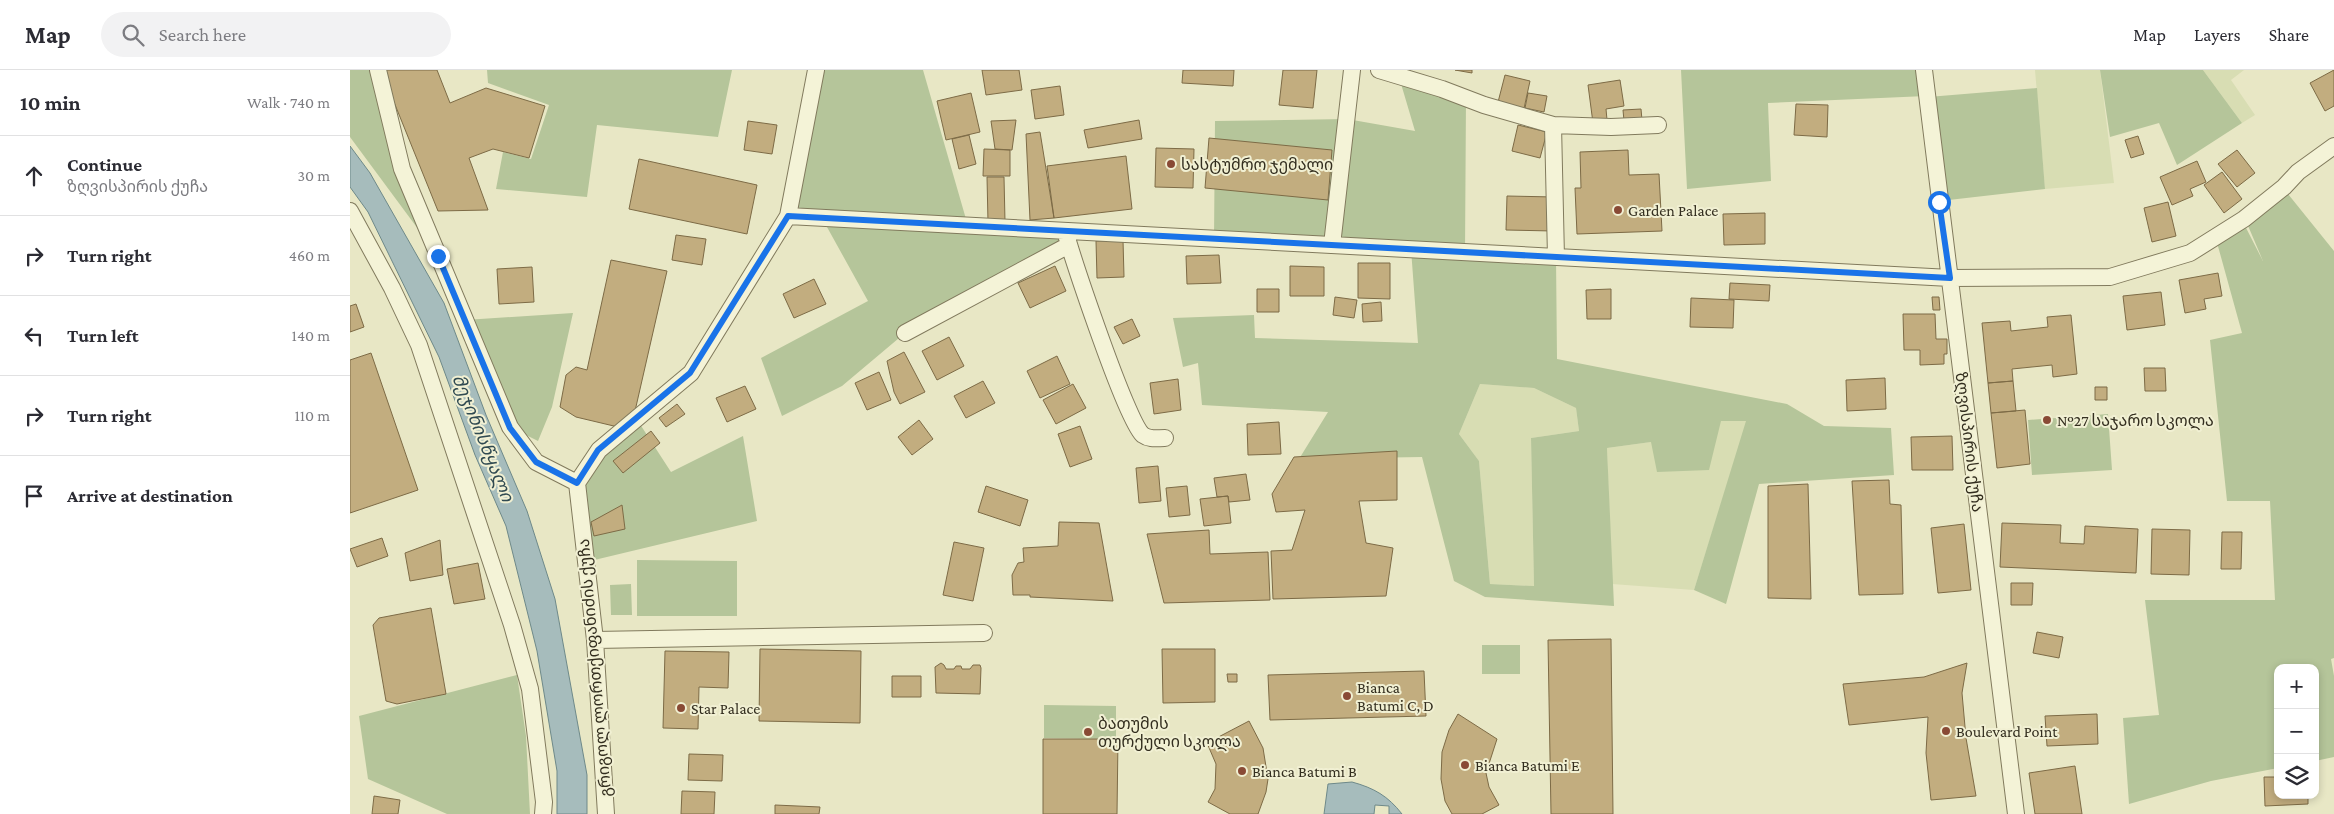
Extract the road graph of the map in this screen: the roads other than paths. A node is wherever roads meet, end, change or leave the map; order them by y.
1 (378, 70) edge
2 (816, 70) edge
3 (1352, 70) edge
4 (1379, 70) edge
5 (1924, 70) edge
6 (1553, 125) junction
7 (1658, 125) dead end
8 (2334, 146) edge
9 (350, 211) edge
10 (788, 216) junction
11 (1067, 238) junction
12 (1332, 245) junction
13 (1556, 256) junction
14 (1950, 278) junction
15 (905, 333) dead end
16 (1165, 438) dead end
17 (577, 483) junction
18 (984, 633) dead end
19 (595, 640) junction
20 (543, 814) edge
21 (606, 814) edge
22 (2016, 814) edge

1 - 17 street
2 - 10 street
3 - 12 street
4 - 6 street
5 - 14 street, ზღვისპირის ქუჩა
6 - 7 street
6 - 13 street
8 - 14 street
9 - 20 street
10 - 11 street
10 - 17 street
11 - 12 street
11 - 15 street
11 - 16 street
12 - 13 street
13 - 14 street
14 - 22 street, ზღვისპირის ქუჩა
17 - 19 street, გრიგოლ ლორთქიფანიძის ქუჩა
18 - 19 street
19 - 21 street, გრიგოლ ლორთქიფანიძის ქუჩა

